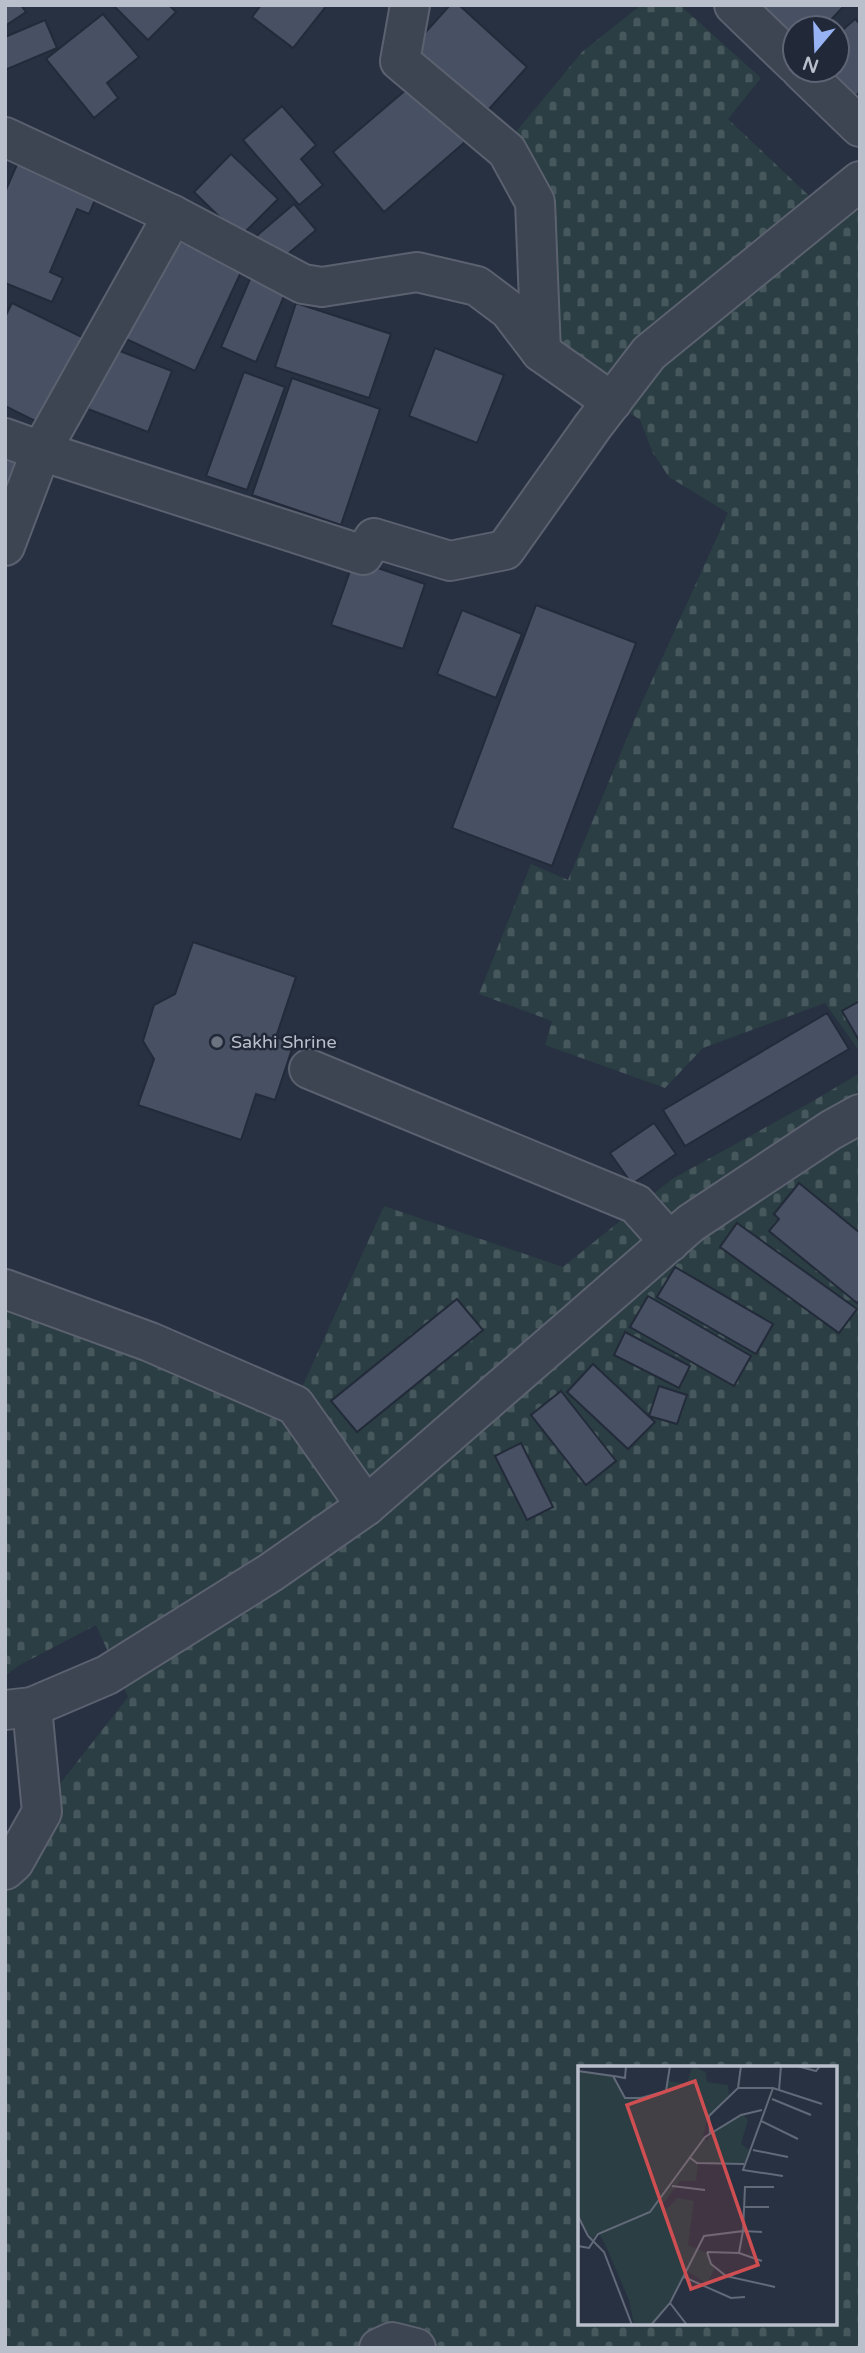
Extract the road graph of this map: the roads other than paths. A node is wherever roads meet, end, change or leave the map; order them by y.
1 (410, 5) edge
2 (734, 5) edge
3 (781, 50) edge
4 (815, 84) edge
5 (860, 127) edge
6 (5, 137) edge
7 (860, 181) edge
8 (173, 215) junction
9 (541, 352) junction
10 (612, 402) junction
11 (5, 438) edge
12 (41, 451) junction
13 (5, 546) edge
14 (309, 1069) dead end
15 (860, 1114) edge
16 (670, 1242) junction
17 (5, 1289) edge
18 (366, 1506) junction
19 (19, 1708) edge
20 (5, 1870) edge
21 (379, 2348) edge
22 (416, 2348) edge

1 - 9 street
2 - 3 street
4 - 5 street
6 - 8 street
7 - 10 street
8 - 9 street
8 - 12 street
9 - 10 street
10 - 12 street
11 - 12 street
12 - 13 street
14 - 16 street
15 - 16 street
16 - 18 street
17 - 18 street
18 - 19 street
19 - 20 street
21 - 22 street

